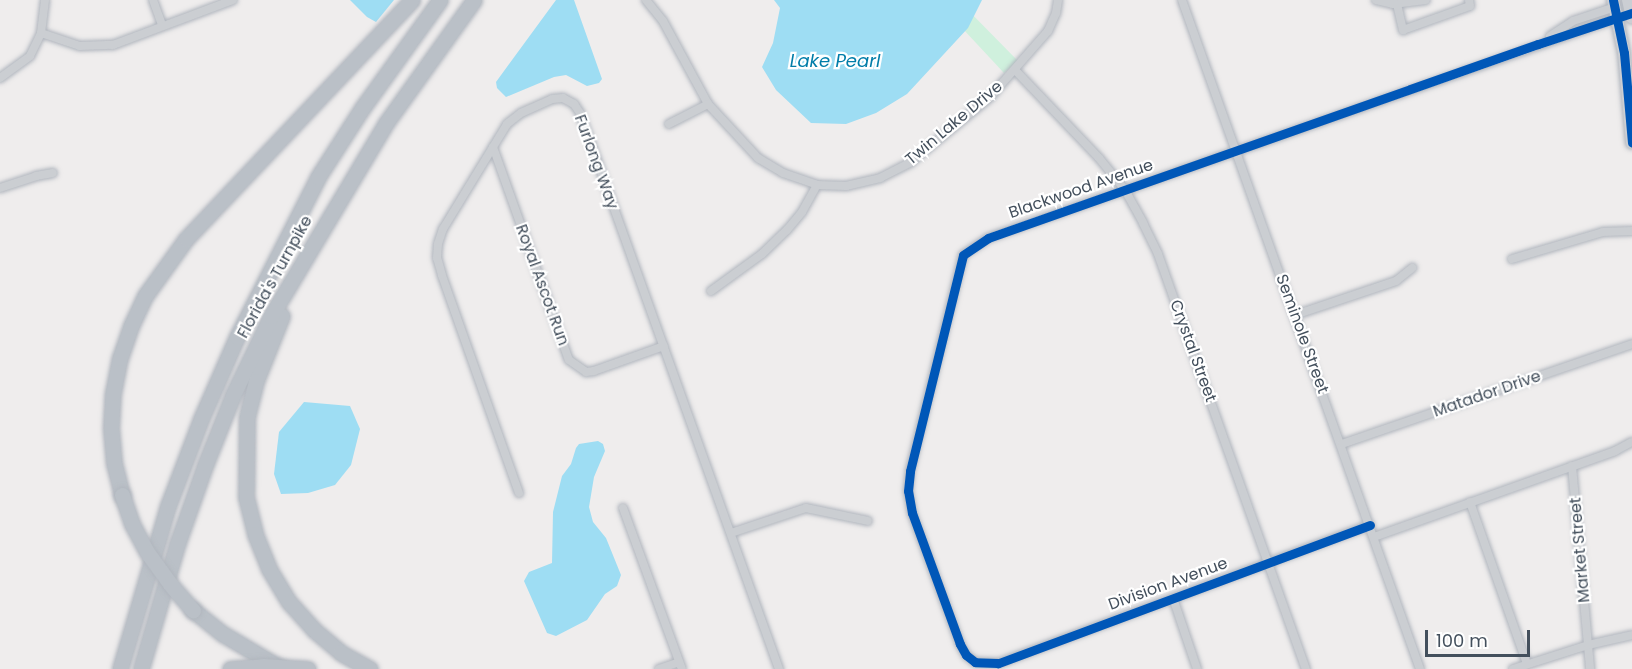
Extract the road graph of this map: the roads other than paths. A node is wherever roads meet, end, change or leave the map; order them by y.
1 (45, 0) edge
2 (153, 0) edge
3 (233, 0) edge
4 (412, 0) edge
5 (440, 0) edge
6 (474, 0) edge
7 (646, 0) edge
8 (1058, 0) edge
9 (1182, 0) edge
10 (1376, 0) edge
11 (1426, 0) edge
12 (1469, 0) edge
13 (1628, 0) edge
14 (1397, 4) junction
15 (1615, 8) edge
16 (1632, 18) edge
17 (162, 25) junction
18 (41, 33) junction
19 (1016, 70) junction
20 (0, 78) edge
21 (708, 104) junction
22 (669, 124) dead end
23 (1632, 143) edge
24 (493, 147) junction
25 (1236, 151) junction
26 (53, 173) dead end
27 (817, 185) junction
28 (0, 188) edge
29 (1125, 190) junction
30 (1632, 231) edge
31 (308, 255) junction
32 (1512, 259) dead end
33 (1412, 268) dead end
34 (711, 291) dead end
35 (1295, 315) junction
36 (1632, 344) edge
37 (664, 346) junction
38 (1632, 442) edge
39 (1342, 444) junction
40 (1572, 466) junction
41 (519, 493) dead end
42 (1470, 502) junction
43 (622, 508) dead end
44 (868, 521) dead end
45 (1370, 525) junction
46 (731, 533) junction
47 (1374, 537) junction
48 (1269, 564) junction
49 (1173, 598) junction
50 (1632, 635) edge
51 (1588, 645) junction
52 (975, 662) joint
53 (1527, 664) junction
54 (680, 665) edge
55 (120, 669) edge
56 (141, 669) edge
57 (230, 669) edge
58 (281, 669) edge
59 (308, 669) edge
60 (370, 669) edge
61 (659, 669) edge
62 (779, 669) edge
63 (1197, 669) edge
64 (1306, 669) edge
65 (1420, 669) edge
66 (1513, 669) edge
67 (1590, 669) edge

1 - 18 street
2 - 17 street
3 - 17 street
4 - 58 highway, bridge
5 - 55 highway, Florida's Turnpike
6 - 31 highway, Florida's Turnpike
7 - 21 street, Twin Lake Drive
8 - 19 street, Twin Lake Drive
9 - 25 street, Seminole Street
10 - 14 street
11 - 14 street
12 - 14 street
13 - 16 main road
15 - 23 main road
15 - 25 street, Blackwood Avenue
17 - 18 street
18 - 20 street
19 - 27 street, Twin Lake Drive
19 - 29 street, Crystal Street
21 - 22 street
21 - 27 street, Twin Lake Drive
24 - 37 street, Royal Ascot Run
24 - 37 street, Furlong Way
24 - 41 street, Furlong Way
25 - 29 street, Blackwood Avenue
25 - 35 street, Seminole Street
26 - 28 street
27 - 34 street
29 - 48 street, Crystal Street
29 - 52 street, Blackwood Avenue
30 - 32 street
31 - 56 highway, Florida's Turnpike
31 - 60 highway
33 - 35 street
35 - 39 street, Seminole Street
36 - 39 street, Matador Drive
37 - 46 street, Furlong Way
38 - 40 street
39 - 45 street, Seminole Street
40 - 42 street
40 - 51 street, Market Street
42 - 47 street
42 - 53 street
43 - 54 street
44 - 46 street
45 - 47 street, Seminole Street
45 - 48 street, Division Avenue
46 - 62 street, Furlong Way
47 - 65 street, Seminole Street
48 - 49 street, Division Avenue
48 - 64 street, Crystal Street
49 - 52 street, Division Avenue
49 - 63 street
50 - 51 street
51 - 53 street
51 - 67 street, Market Street
53 - 66 street
54 - 61 street
57 - 59 highway, bridge

